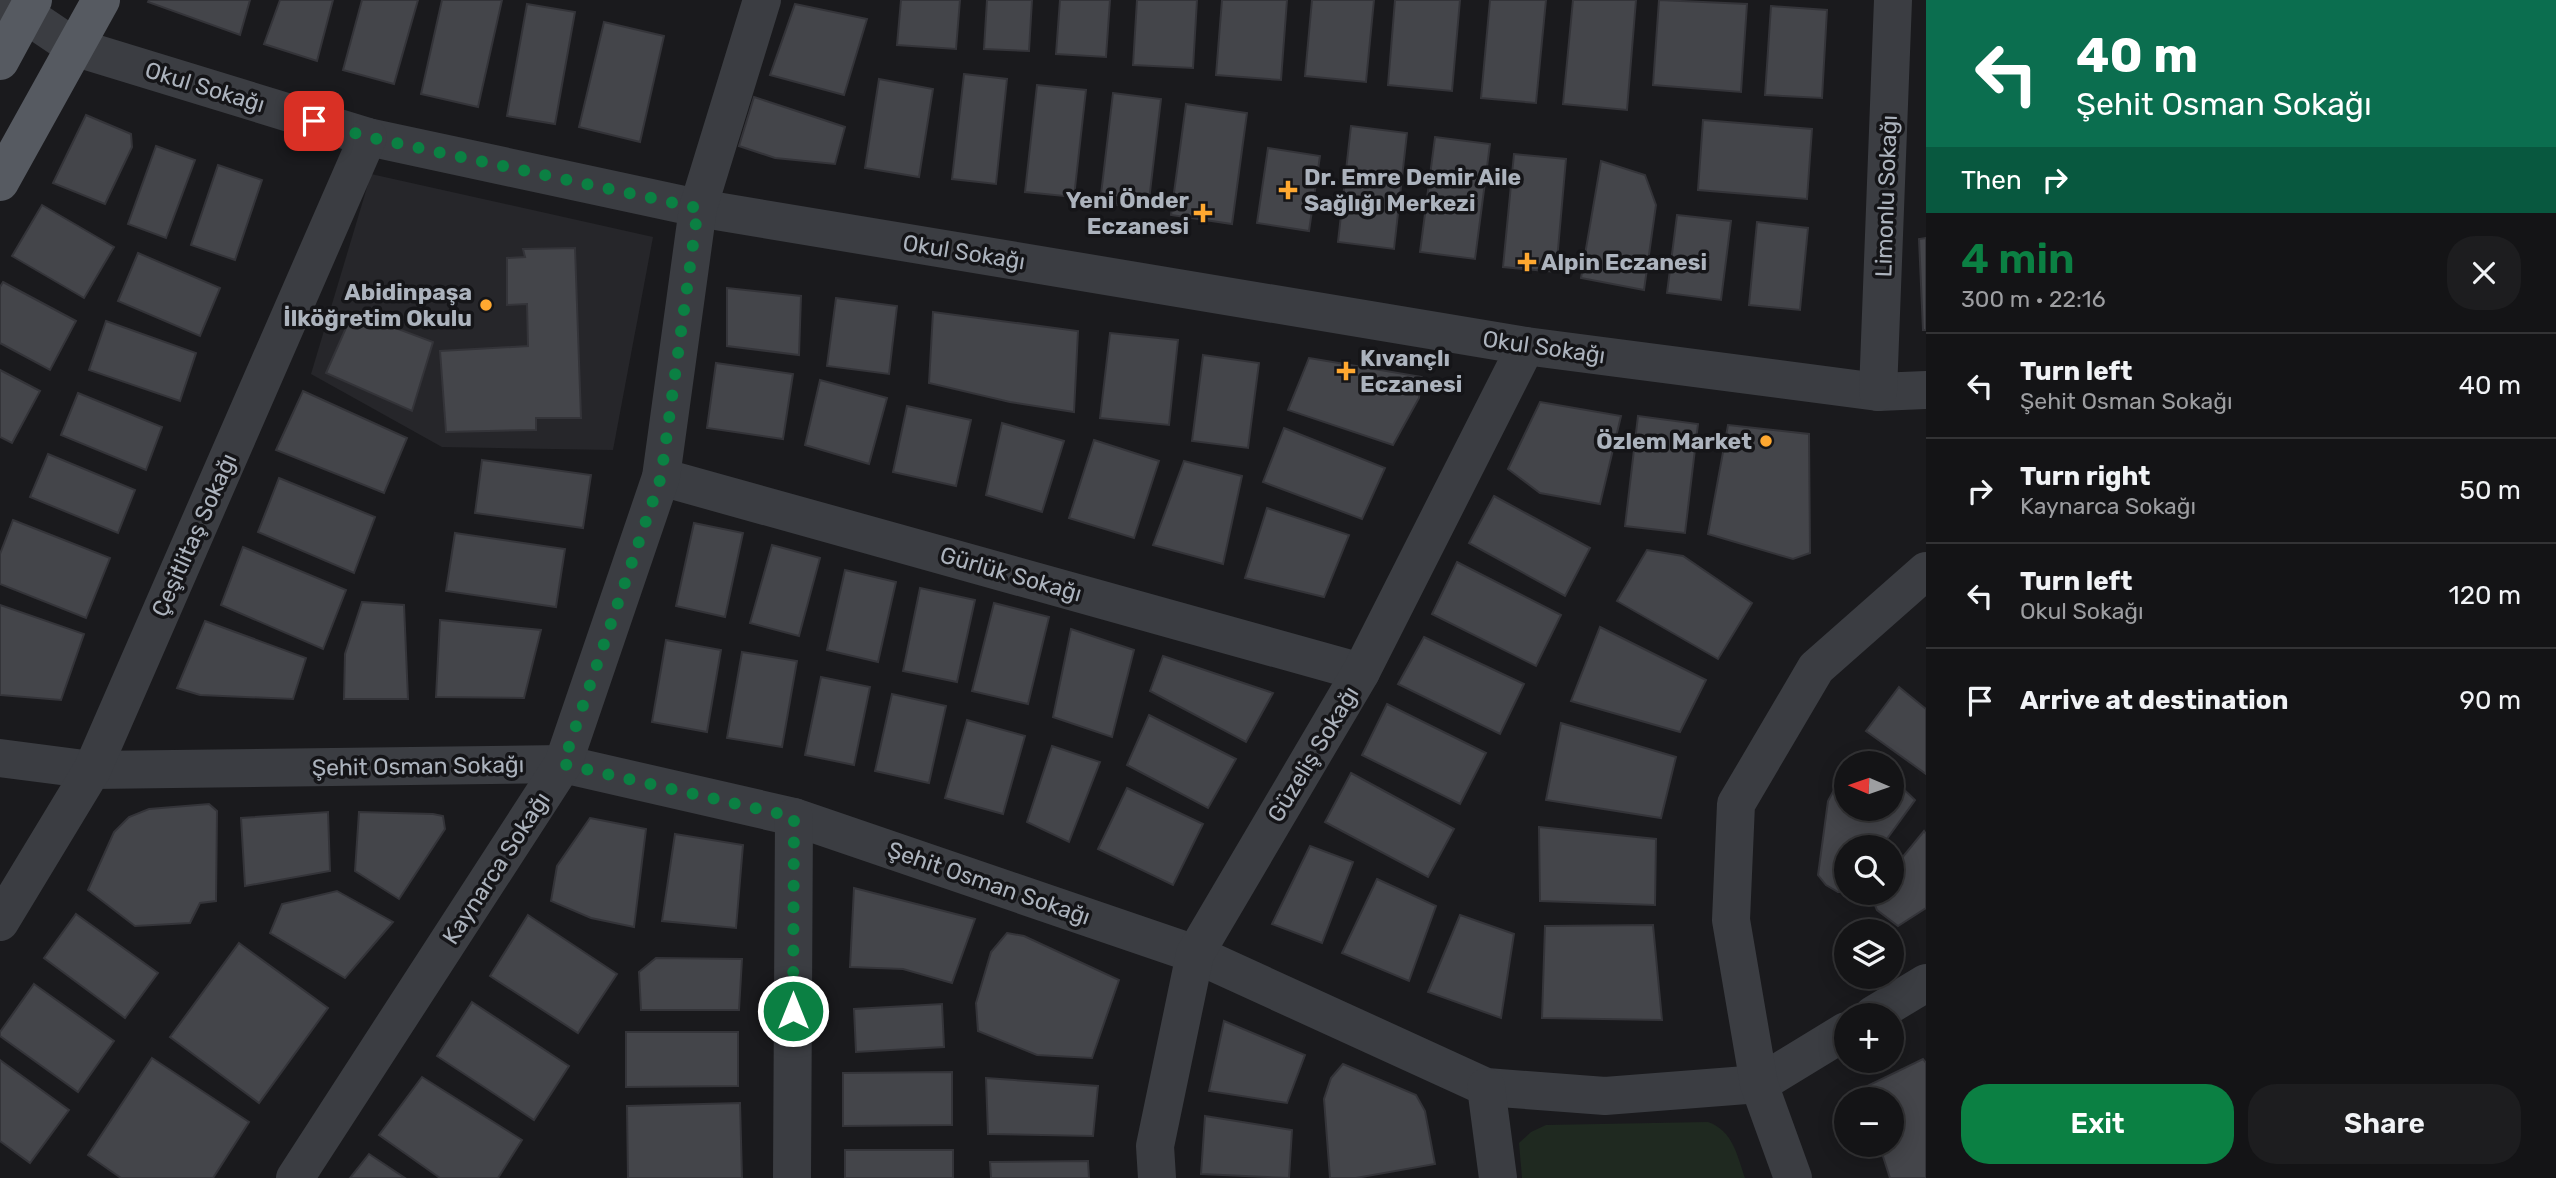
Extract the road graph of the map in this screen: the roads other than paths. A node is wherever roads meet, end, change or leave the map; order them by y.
1 (102, 0) edge
2 (762, 0) edge
3 (1893, 0) edge
4 (20, 5) edge
5 (74, 47) junction
6 (0, 61) edge
7 (368, 137) junction
8 (0, 182) edge
9 (698, 208) junction
10 (1526, 346) junction
11 (1926, 390) edge
12 (1878, 392) junction
13 (661, 477) junction
14 (1926, 571) edge
15 (1361, 672) junction
16 (0, 758) edge
17 (563, 764) junction
18 (92, 769) junction
19 (794, 817) junction
20 (0, 922) edge
21 (1195, 954) junction
22 (1926, 983) edge
23 (1893, 1003) edge
24 (1834, 1038) edge
25 (1759, 1084) junction
26 (1486, 1087) junction
27 (295, 1178) edge
28 (792, 1178) edge
29 (1157, 1178) edge
30 (1498, 1178) edge
31 (1793, 1178) edge

1 - 5 main road
2 - 9 street, Kaynarca Sokağı
3 - 12 street, Limonlu Sokağı
4 - 5 street, Okul Sokağı
4 - 6 main road
5 - 7 street, Okul Sokağı
5 - 8 main road
7 - 9 street, Okul Sokağı
7 - 18 street, Çeşitlitaş Sokağı
9 - 10 street, Okul Sokağı
9 - 13 street, Kaynarca Sokağı
10 - 12 street, Okul Sokağı
10 - 15 street, Güzeliş Sokağı
11 - 12 street, Okul Sokağı
13 - 15 street, Gürlük Sokağı
13 - 17 street, Kaynarca Sokağı
14 - 25 street
15 - 21 street, Güzeliş Sokağı
16 - 18 street, Şehit Osman Sokağı
17 - 18 street, Şehit Osman Sokağı
17 - 19 street, Şehit Osman Sokağı
17 - 27 street, Kaynarca Sokağı
18 - 20 street, Çeşitlitaş Sokağı
19 - 21 street, Şehit Osman Sokağı
19 - 28 street
21 - 26 street, Şehit Osman Sokağı
21 - 29 street, Güzeliş Sokağı
22 - 23 street
24 - 25 street, Şehit Osman Sokağı
25 - 26 street, Şehit Osman Sokağı
25 - 31 street
26 - 30 street

